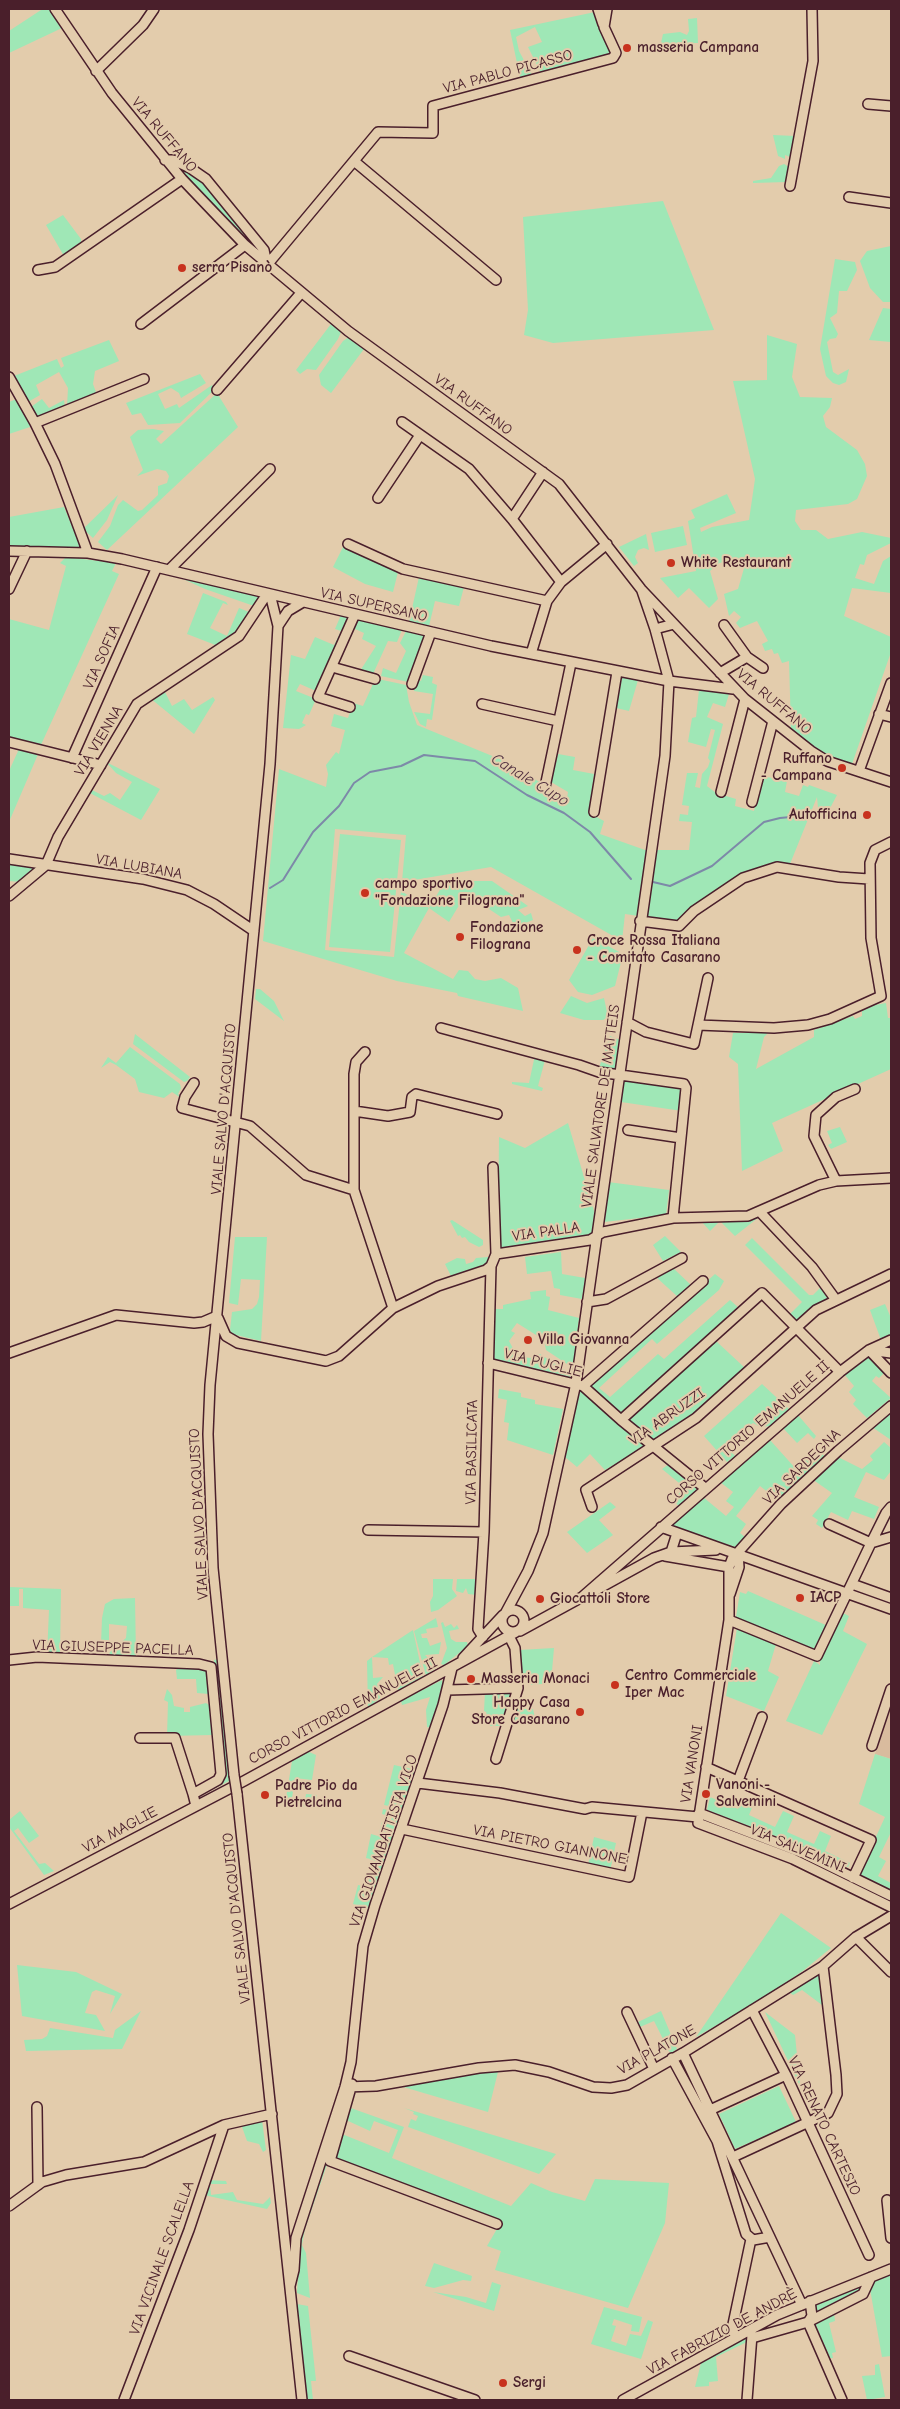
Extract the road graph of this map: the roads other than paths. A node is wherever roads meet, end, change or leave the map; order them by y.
1 (55, 9) edge
2 (154, 9) edge
3 (598, 9) edge
4 (607, 9) edge
5 (812, 9) edge
6 (604, 27) junction
7 (96, 71) junction
8 (868, 104) dead end
9 (891, 106) edge
10 (165, 160) junction
11 (354, 161) junction
12 (182, 179) junction
13 (790, 186) dead end
14 (849, 197) dead end
15 (891, 203) edge
16 (245, 245) junction
17 (267, 265) junction
18 (38, 270) dead end
19 (496, 280) dead end
20 (301, 293) junction
21 (141, 324) dead end
22 (10, 377) edge
23 (144, 379) dead end
24 (217, 390) dead end
25 (402, 422) dead end
26 (35, 423) junction
27 (420, 435) junction
28 (270, 469) dead end
29 (543, 472) junction
30 (378, 498) dead end
31 (512, 519) junction
32 (348, 544) dead end
33 (607, 544) junction
34 (9, 551) edge
35 (26, 551) junction
36 (88, 553) junction
37 (157, 567) junction
38 (169, 570) junction
39 (560, 582) junction
40 (9, 589) edge
41 (641, 589) junction
42 (268, 594) junction
43 (547, 601) junction
44 (303, 602) junction
45 (356, 614) junction
46 (651, 616) joint
47 (674, 624) junction
48 (724, 625) dead end
49 (278, 626) junction
50 (655, 629) junction
51 (431, 632) junction
52 (531, 654) junction
53 (747, 657) junction
54 (571, 663) junction
55 (332, 667) junction
56 (762, 668) dead end
57 (617, 672) junction
58 (720, 673) junction
59 (375, 679) dead end
60 (669, 681) junction
61 (891, 683) edge
62 (412, 684) dead end
63 (733, 689) junction
64 (745, 699) junction
65 (482, 704) dead end
66 (350, 707) dead end
67 (879, 714) junction
68 (891, 717) edge
69 (558, 721) junction
70 (773, 721) junction
71 (9, 742) edge
72 (72, 758) junction
73 (101, 765) junction
74 (859, 771) junction
75 (891, 782) edge
76 (545, 787) dead end
77 (721, 792) dead end
78 (752, 802) dead end
79 (594, 812) dead end
80 (891, 842) edge
81 (9, 859) edge
82 (46, 865) junction
83 (869, 879) junction
84 (9, 896) edge
85 (640, 919) junction
86 (254, 931) junction
87 (708, 978) dead end
88 (627, 1022) junction
89 (698, 1025) junction
90 (441, 1028) dead end
91 (365, 1052) dead end
92 (620, 1074) junction
93 (194, 1083) dead end
94 (855, 1089) dead end
95 (354, 1111) junction
96 (497, 1114) dead end
97 (236, 1122) junction
98 (628, 1130) dead end
99 (681, 1138) junction
100 (493, 1167) dead end
101 (891, 1178) edge
102 (836, 1181) junction
103 (354, 1190) junction
104 (760, 1212) junction
105 (673, 1218) junction
106 (598, 1235) junction
107 (496, 1254) junction
108 (682, 1258) dead end
109 (491, 1266) junction
110 (891, 1274) edge
111 (703, 1281) dead end
112 (836, 1300) junction
113 (587, 1302) junction
114 (393, 1308) junction
115 (217, 1316) junction
116 (797, 1329) junction
117 (891, 1340) edge
118 (868, 1350) junction
119 (9, 1353) edge
120 (891, 1353) edge
121 (488, 1363) junction
122 (840, 1372) junction
123 (891, 1373) edge
124 (580, 1385) junction
125 (891, 1406) edge
126 (622, 1420) junction
127 (653, 1446) junction
128 (705, 1488) junction
129 (592, 1507) dead end
130 (891, 1508) edge
131 (829, 1524) dead end
132 (661, 1527) junction
133 (368, 1530) dead end
134 (484, 1532) junction
135 (676, 1533) junction
136 (891, 1537) edge
137 (871, 1542) junction
138 (667, 1554) junction
139 (738, 1554) junction
140 (628, 1555) junction
141 (637, 1567) junction
142 (729, 1567) junction
143 (852, 1584) junction
144 (516, 1593) junction
145 (847, 1594) junction
146 (729, 1597) junction
147 (581, 1598) junction
148 (891, 1598) edge
149 (891, 1609) edge
150 (505, 1613) junction
151 (522, 1613) junction
152 (545, 1618) junction
153 (729, 1620) junction
154 (515, 1633) junction
155 (481, 1639) junction
156 (486, 1648) junction
157 (9, 1660) edge
158 (454, 1666) junction
159 (518, 1688) junction
160 (891, 1689) edge
161 (448, 1690) junction
162 (762, 1717) dead end
163 (140, 1738) dead end
164 (872, 1746) dead end
165 (496, 1759) dead end
166 (706, 1767) junction
167 (244, 1781) joint
168 (738, 1781) junction
169 (418, 1784) junction
170 (192, 1794) junction
171 (196, 1806) junction
172 (642, 1812) junction
173 (699, 1815) junction
174 (402, 1829) junction
175 (854, 1878) junction
176 (891, 1896) edge
177 (9, 1904) edge
178 (891, 1907) edge
179 (891, 1916) edge
180 (856, 1937) junction
181 (823, 1966) junction
182 (891, 1972) edge
183 (752, 2010) junction
184 (627, 2012) dead end
185 (684, 2053) junction
186 (672, 2058) junction
187 (654, 2070) junction
188 (786, 2075) junction
189 (348, 2087) junction
190 (37, 2107) dead end
191 (710, 2110) junction
192 (272, 2114) junction
193 (807, 2123) junction
194 (224, 2125) junction
195 (733, 2157) junction
196 (38, 2185) junction
197 (887, 2200) dead end
198 (9, 2206) edge
199 (497, 2224) dead end
200 (770, 2237) junction
201 (296, 2238) junction
202 (891, 2238) edge
203 (751, 2239) junction
204 (285, 2247) junction
205 (869, 2256) dead end
206 (891, 2269) edge
207 (871, 2277) junction
208 (290, 2286) junction
209 (806, 2303) junction
210 (808, 2322) junction
211 (752, 2334) junction
212 (736, 2338) junction
213 (349, 2356) dead end
214 (124, 2400) edge
215 (302, 2400) edge
216 (475, 2400) edge
217 (623, 2400) edge
218 (747, 2400) edge
219 (842, 2400) edge

1 - 7 street, VIA RUFFANO
2 - 7 street
3 - 6 street
4 - 6 street
5 - 13 street
6 - 11 street, VIA PABLO PICASSO
7 - 10 street, VIA RUFFANO
8 - 9 street
10 - 12 street, VIA RUFFANO
10 - 17 street, VIA RUFFANO
11 - 17 street, VIA PABLO PICASSO
11 - 19 street
12 - 16 street, VIA RUFFANO
12 - 18 street
14 - 15 street
16 - 17 street, VIA RUFFANO
16 - 21 street
17 - 20 street, VIA RUFFANO
20 - 24 street
20 - 29 street, VIA RUFFANO
22 - 26 street
23 - 26 street
25 - 27 street
26 - 36 street
27 - 30 street
27 - 31 street
28 - 38 street
29 - 31 street
29 - 33 street, VIA RUFFANO
31 - 39 street
32 - 43 street
33 - 39 street
33 - 41 street, VIA RUFFANO
34 - 35 street, VIA SUPERSANO
35 - 36 street, VIA SUPERSANO
35 - 40 street
36 - 37 street, VIA SUPERSANO
37 - 38 street, VIA SUPERSANO
37 - 72 street, VIA SOFIA
38 - 42 street, VIA SUPERSANO
39 - 43 street
41 - 46 street, VIA RUFFANO
41 - 47 street, VIA RUFFANO
42 - 44 street, VIA SUPERSANO
42 - 49 street, VIALE SALVO D'ACQUISTO
42 - 73 street, VIA VIENNA
43 - 52 street
44 - 45 street, VIA SUPERSANO
44 - 49 street
45 - 51 street, VIA SUPERSANO
45 - 55 street
46 - 50 street, VIALE SALVATORE DE MATTEIS
47 - 50 street
47 - 58 street, VIA RUFFANO
48 - 53 street
49 - 86 street, VIALE SALVO D'ACQUISTO
50 - 60 street, VIALE SALVATORE DE MATTEIS
51 - 52 street, VIA SUPERSANO
51 - 62 street
52 - 54 street, VIA SUPERSANO
53 - 56 street
53 - 58 street
54 - 57 street, VIA SUPERSANO
54 - 69 street
55 - 59 street
55 - 66 street
57 - 60 street, VIA SUPERSANO
57 - 79 street
58 - 63 street, VIA RUFFANO
60 - 63 street, VIA SUPERSANO
60 - 85 street, VIALE SALVATORE DE MATTEIS
61 - 67 street
63 - 64 street, VIA RUFFANO
64 - 70 street, VIA RUFFANO
64 - 77 street
65 - 69 street
67 - 68 street
67 - 74 street
69 - 76 street
70 - 74 street, VIA RUFFANO
70 - 78 street
71 - 72 street
72 - 73 street
73 - 82 street, VIA VIENNA
74 - 75 street, VIA RUFFANO
80 - 83 street
81 - 82 street, VIA LUBIANA
82 - 84 street
82 - 86 street, VIA LUBIANA
83 - 85 street
83 - 89 street
85 - 88 street, VIALE SALVATORE DE MATTEIS
86 - 97 street, VIALE SALVO D'ACQUISTO
87 - 89 street
88 - 89 street
88 - 92 street, VIALE SALVATORE DE MATTEIS
90 - 92 street
91 - 95 street
92 - 99 street
92 - 106 street, VIALE SALVATORE DE MATTEIS
93 - 97 street
94 - 102 street
95 - 96 street
95 - 103 street
97 - 103 street
97 - 115 street, VIALE SALVO D'ACQUISTO
98 - 99 street
99 - 105 street
100 - 107 street
101 - 102 street, VIA PALLA
102 - 104 street, VIA PALLA
103 - 114 street
104 - 105 street, VIA PALLA
104 - 112 street
105 - 106 street, VIA PALLA
106 - 107 street, VIA PALLA
106 - 113 street, VIALE SALVATORE DE MATTEIS
107 - 109 street, VIA PALLA
108 - 113 street
109 - 114 street
109 - 121 street, VIA BASILICATA
110 - 112 street, VIA ABRUZZI
111 - 124 street
112 - 116 street, VIA ABRUZZI
113 - 124 street, VIALE SALVATORE DE MATTEIS
114 - 115 street
115 - 119 street
115 - 192 street, VIALE SALVO D'ACQUISTO, bridge
116 - 122 street
116 - 126 street
116 - 127 street, VIA ABRUZZI
117 - 118 street, CORSO VITTORIO EMANUELE II
118 - 120 street
118 - 122 street, CORSO VITTORIO EMANUELE II
118 - 123 street
121 - 124 street, VIA PUGLIE
121 - 134 street, VIA BASILICATA
122 - 128 street, CORSO VITTORIO EMANUELE II
124 - 126 street, VIA PUGLIE
124 - 144 street, VIALE SALVATORE DE MATTEIS
125 - 139 street, VIA SARDEGNA
126 - 127 street, VIA PUGLIE
127 - 128 street, VIA PUGLIE
127 - 129 street, VIA ABRUZZI
128 - 132 street, CORSO VITTORIO EMANUELE II
130 - 137 street
131 - 137 street
132 - 135 street
132 - 140 street, CORSO VITTORIO EMANUELE II
133 - 134 street
134 - 155 street, VIA BASILICATA
135 - 138 street
135 - 139 street
136 - 137 street
137 - 143 street
138 - 139 street
138 - 141 street, CORSO VITTORIO EMANUELE II
138 - 142 street
139 - 142 street
139 - 145 street
139 - 146 street, VIA VANONI
140 - 141 street
140 - 147 street, CORSO VITTORIO EMANUELE II
141 - 147 street, CORSO VITTORIO EMANUELE II
142 - 146 street, VIA VANONI
143 - 145 street
143 - 148 street
144 - 150 street, VIALE SALVATORE DE MATTEIS
144 - 151 street
145 - 149 street
145 - 153 street
146 - 153 street, VIA VANONI
147 - 152 street, CORSO VITTORIO EMANUELE II
150 - 151 street
150 - 154 street
150 - 155 street, CORSO VITTORIO EMANUELE II
151 - 152 street
151 - 154 street
152 - 154 street, CORSO VITTORIO EMANUELE II
153 - 166 street, VIA VANONI
154 - 156 street, CORSO VITTORIO EMANUELE II
154 - 159 street
155 - 156 street
155 - 158 street, CORSO VITTORIO EMANUELE II
156 - 158 street, CORSO VITTORIO EMANUELE II
157 - 170 street, VIA GIUSEPPE PACELLA
158 - 161 street, VIA GIOVAMBATTISTA VICO
158 - 167 street, CORSO VITTORIO EMANUELE II
159 - 161 street
159 - 165 street
160 - 164 street
161 - 169 street, VIA GIOVAMBATTISTA VICO
162 - 168 street
163 - 170 street
166 - 168 street
166 - 173 street, VIA VANONI
167 - 171 street, VIA MAGLIE
168 - 175 street
169 - 172 street
169 - 174 street, VIA GIOVAMBATTISTA VICO
170 - 171 street
171 - 177 street, VIA MAGLIE
172 - 173 street
172 - 174 street, VIA PIETRO GIANNONE
173 - 175 street, VIA SALVEMINI
173 - 178 street, VIA SALVEMINI
174 - 189 street, VIA GIOVAMBATTISTA VICO
175 - 176 street, VIA SALVEMINI
179 - 180 street, VIA PLATONE
180 - 181 street, VIA PLATONE
180 - 182 street
181 - 183 street, VIA PLATONE
181 - 193 street
183 - 185 street, VIA PLATONE
183 - 188 street, VIA RENATO CARTESIO
184 - 187 street
185 - 186 street, VIA PLATONE
185 - 191 street
186 - 187 street, VIA PLATONE
186 - 203 street
187 - 189 street, VIA PLATONE
188 - 191 street
188 - 193 street, VIA RENATO CARTESIO
189 - 199 street
189 - 201 street, VIA GIOVAMBATTISTA VICO
190 - 196 street
191 - 195 street
192 - 194 street
192 - 204 street, VIALE SALVO D'ACQUISTO
193 - 195 street
193 - 205 street, VIA RENATO CARTESIO
194 - 196 street
194 - 214 street, VIA VICINALE SCALELLA
195 - 200 street
196 - 198 street
197 - 202 street
200 - 203 street
200 - 209 street
201 - 204 street
201 - 208 street, VIA GIOVAMBATTISTA VICO
203 - 212 street
204 - 208 street, VIALE SALVO D'ACQUISTO
206 - 207 street, VIA FABRIZIO DE ANDRÈ
207 - 209 street, VIA FABRIZIO DE ANDRÈ
207 - 210 street
208 - 215 street, VIALE SALVO D'ACQUISTO
209 - 210 street
209 - 211 street, VIA FABRIZIO DE ANDRÈ
210 - 211 street
210 - 219 street
211 - 212 street, VIA FABRIZIO DE ANDRÈ
211 - 218 street
212 - 217 street, VIA FABRIZIO DE ANDRÈ
213 - 216 street

